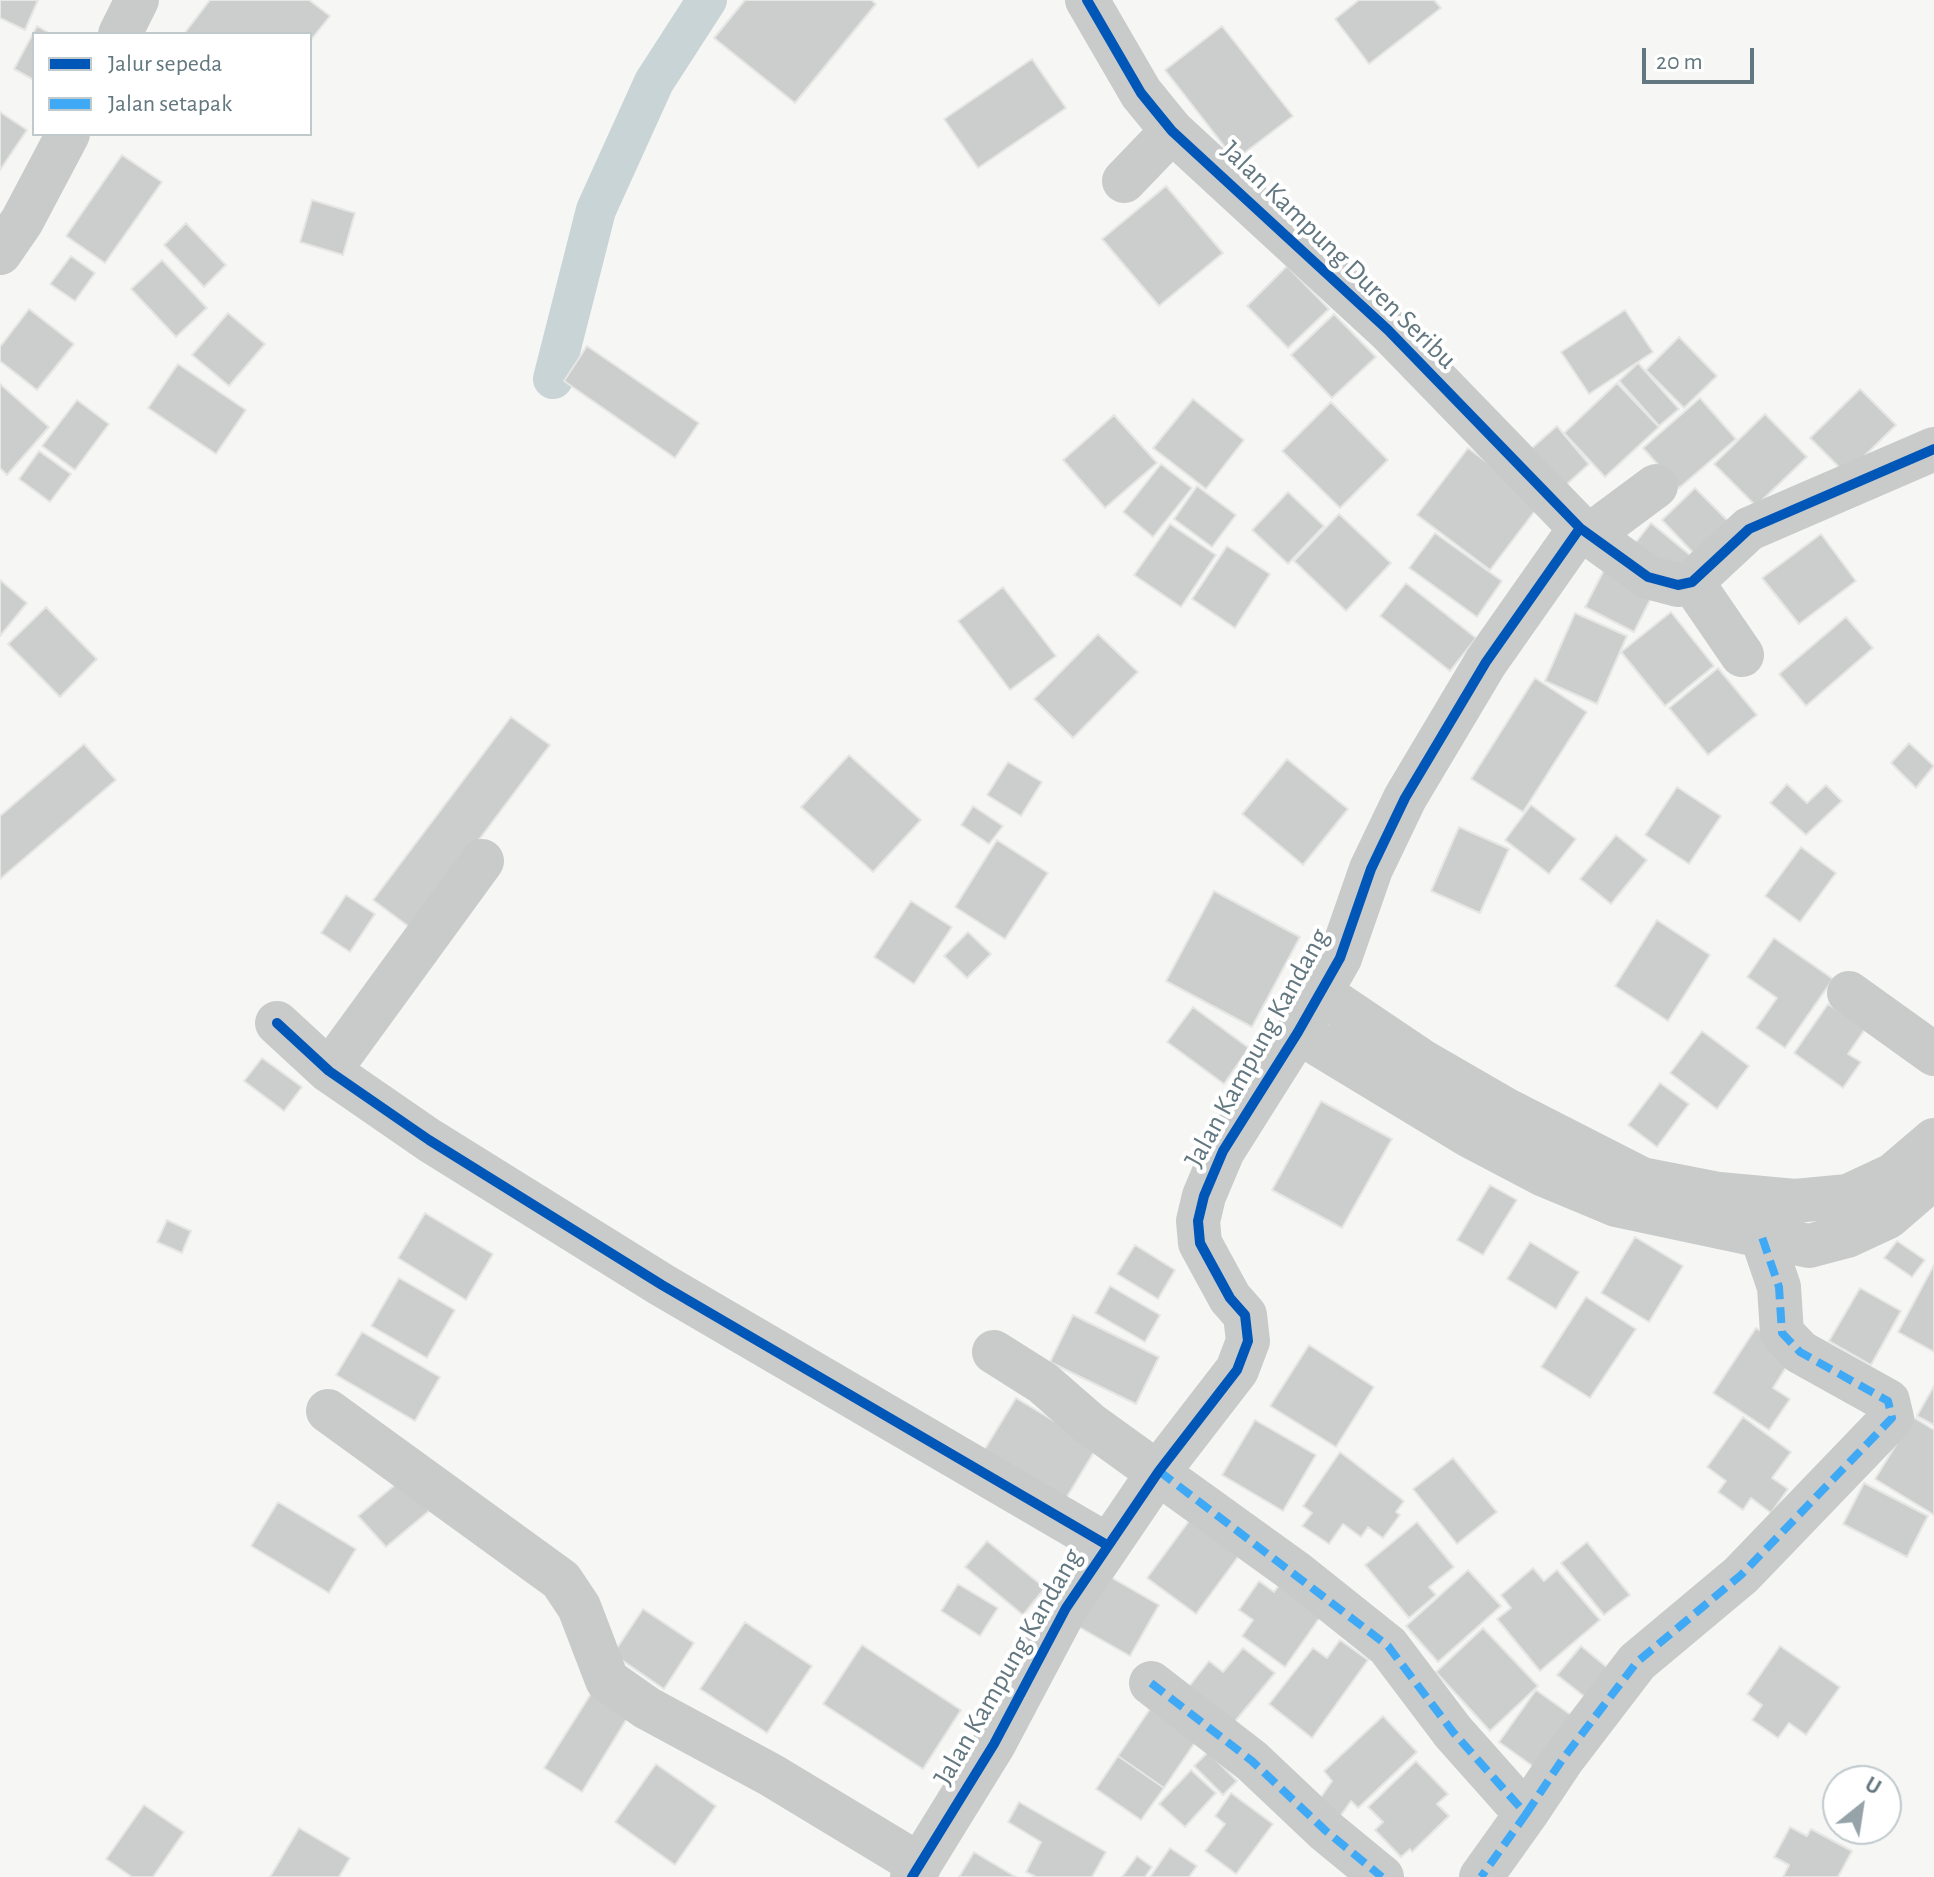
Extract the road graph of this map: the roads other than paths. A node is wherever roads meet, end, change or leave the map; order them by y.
1 (137, 0) edge
2 (1087, 0) edge
3 (121, 32) edge
4 (1172, 131) junction
5 (67, 136) edge
6 (1124, 181) dead end
7 (0, 253) edge
8 (1934, 449) edge
9 (1656, 486) dead end
10 (1585, 532) junction
11 (1692, 582) junction
12 (1742, 655) dead end
13 (482, 861) dead end
14 (1321, 993) junction
15 (1849, 993) dead end
16 (277, 1023) dead end
17 (1298, 1032) junction
18 (1934, 1054) edge
19 (344, 1080) junction
20 (1934, 1140) edge
21 (1934, 1177) edge
22 (1795, 1201) junction
23 (1762, 1237) junction
24 (1809, 1246) junction
25 (994, 1352) dead end
26 (328, 1411) dead end
27 (1159, 1471) junction
28 (1107, 1545) junction
29 (1151, 1683) dead end
30 (1526, 1814) junction
31 (916, 1871) edge
32 (1382, 1877) edge
33 (1481, 1877) edge

1 - 3 street
2 - 4 street, Jalan Kampung Duren Seribu
4 - 6 street
4 - 10 street, Jalan Kampung Duren Seribu
5 - 7 street
8 - 11 street
9 - 10 street, Jalan Kampung Kandang
10 - 11 street, Jalan Kampung Duren Seribu
10 - 14 street, Jalan Kampung Kandang
11 - 12 street
13 - 19 street
14 - 17 street, Jalan Kampung Kandang
14 - 22 street
15 - 18 street
16 - 19 street
17 - 23 street
17 - 27 street, Jalan Kampung Kandang
19 - 28 street
20 - 22 street
21 - 24 street
22 - 24 street
23 - 24 street
23 - 30 street
25 - 27 street
26 - 31 street
27 - 28 street, Jalan Kampung Kandang
27 - 30 street
28 - 31 street, Jalan Kampung Kandang
29 - 32 street
30 - 33 street

